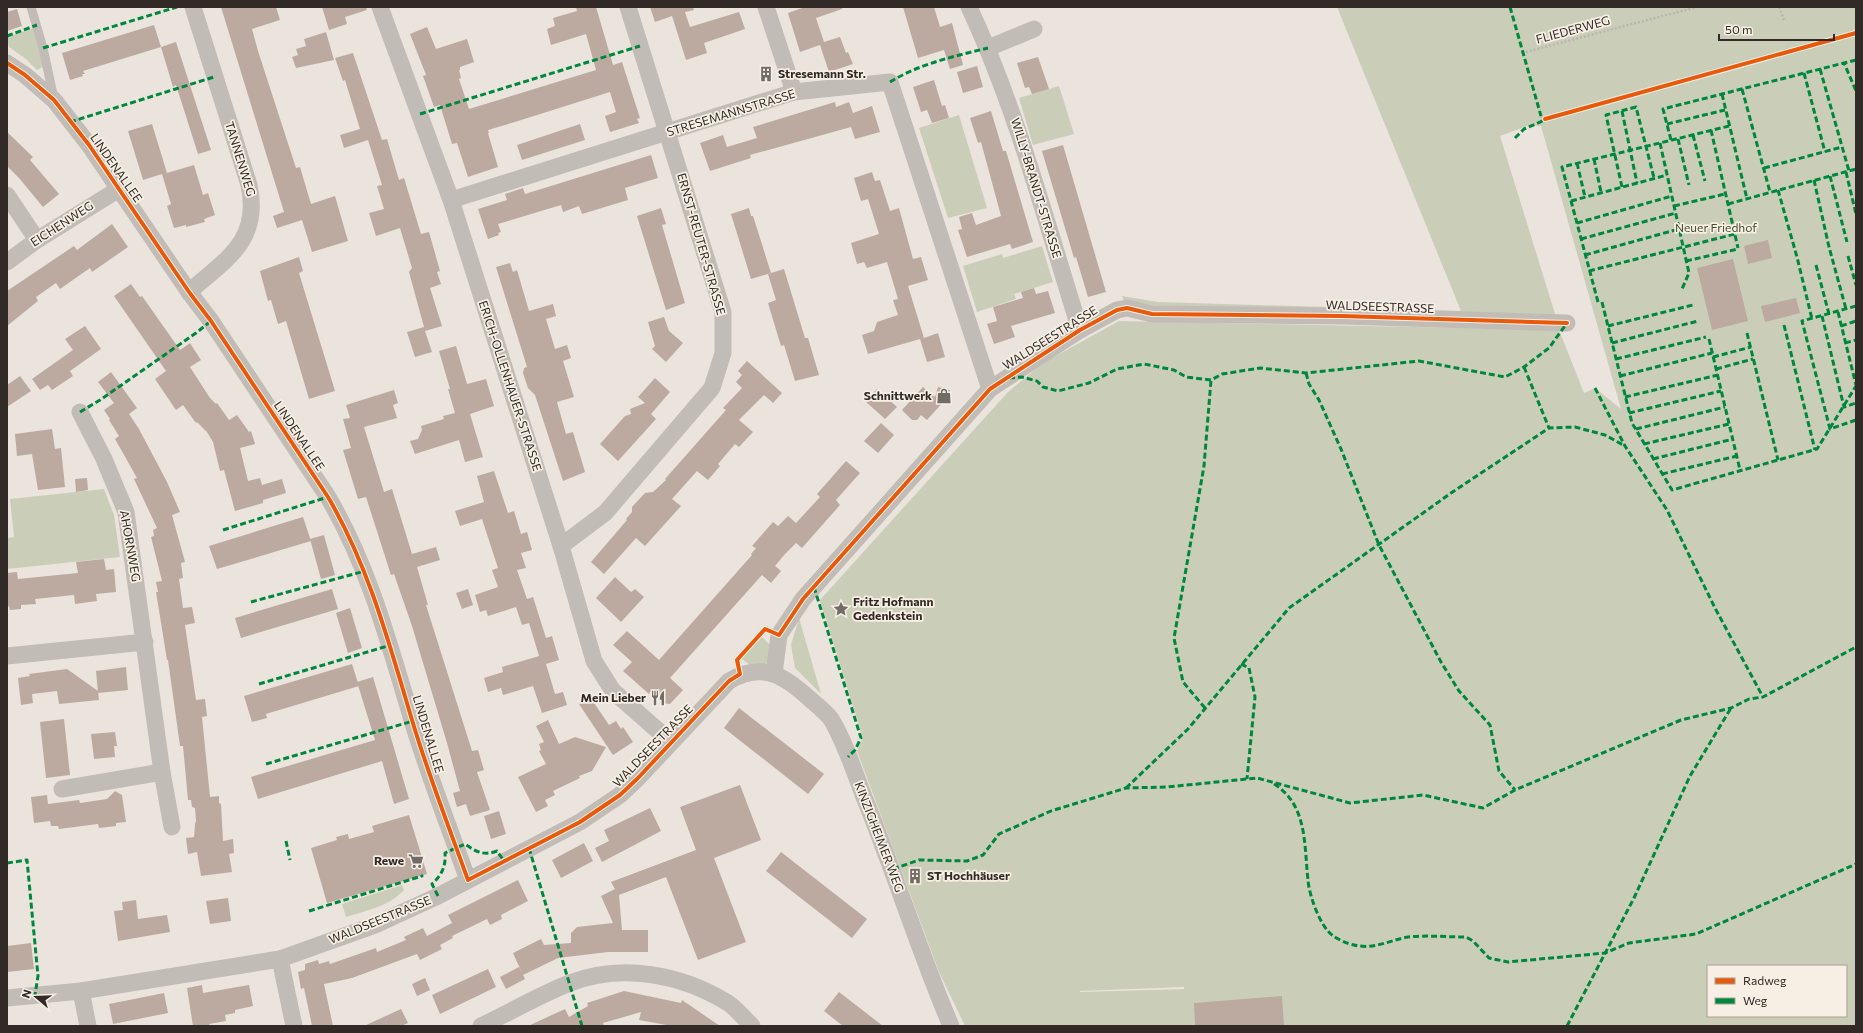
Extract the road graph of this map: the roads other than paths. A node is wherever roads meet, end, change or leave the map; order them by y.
1 (31, 7) edge
2 (193, 7) edge
3 (380, 7) edge
4 (628, 7) edge
5 (766, 7) edge
6 (969, 7) edge
7 (1034, 29) dead end
8 (988, 48) junction
9 (7, 63) edge
10 (794, 92) junction
11 (54, 100) junction
12 (667, 133) junction
13 (119, 188) junction
14 (7, 195) edge
15 (451, 200) junction
16 (37, 240) junction
17 (7, 262) edge
18 (189, 292) junction
19 (1566, 323) dead end
20 (1080, 330) junction
21 (990, 389) junction
22 (80, 412) dead end
23 (561, 546) junction
24 (145, 642) junction
25 (7, 656) edge
26 (774, 674) junction
27 (671, 742) junction
28 (162, 772) junction
29 (62, 789) dead end
30 (172, 827) dead end
31 (468, 880) junction
32 (280, 959) junction
33 (81, 991) junction
34 (7, 998) edge
35 (88, 1026) edge
36 (294, 1026) edge
37 (481, 1026) edge
38 (752, 1026) edge
39 (951, 1026) edge

1 - 11 lane
2 - 18 street, TANNENWEG
3 - 15 street, ERICH-OLLENHAUER-STRASSE
4 - 12 street, ERNST-REUTER-STRASSE
5 - 10 street
6 - 8 street, WILLY-BRANDT-STRASSE
7 - 8 street
8 - 20 street, WILLY-BRANDT-STRASSE
9 - 11 street, LINDENALLEE
10 - 12 street, STRESEMANNSTRASSE
10 - 21 street, STRESEMANNSTRASSE
11 - 13 street, LINDENALLEE
12 - 15 street, STRESEMANNSTRASSE
12 - 23 street, ERNST-REUTER-STRASSE
13 - 16 street, EICHENWEG
13 - 18 street, LINDENALLEE
14 - 16 street
15 - 23 street, ERICH-OLLENHAUER-STRASSE
16 - 17 street, EICHENWEG
18 - 31 street, LINDENALLEE
19 - 20 street, WALDSEESTRASSE
20 - 21 street, WALDSEESTRASSE
21 - 26 street, WALDSEESTRASSE
22 - 24 street, AHORNWEG
23 - 27 street, ERICH-OLLENHAUER-STRASSE
24 - 25 street
24 - 28 street, AHORNWEG
26 - 27 street, WALDSEESTRASSE
26 - 39 street, KINZIGHEIMER WEG
27 - 31 street, WALDSEESTRASSE
28 - 29 street
28 - 30 street, AHORNWEG
31 - 32 street, WALDSEESTRASSE
32 - 33 street, WALDSEESTRASSE
32 - 36 street
33 - 34 street, WALDSEESTRASSE
33 - 35 street
37 - 38 street

